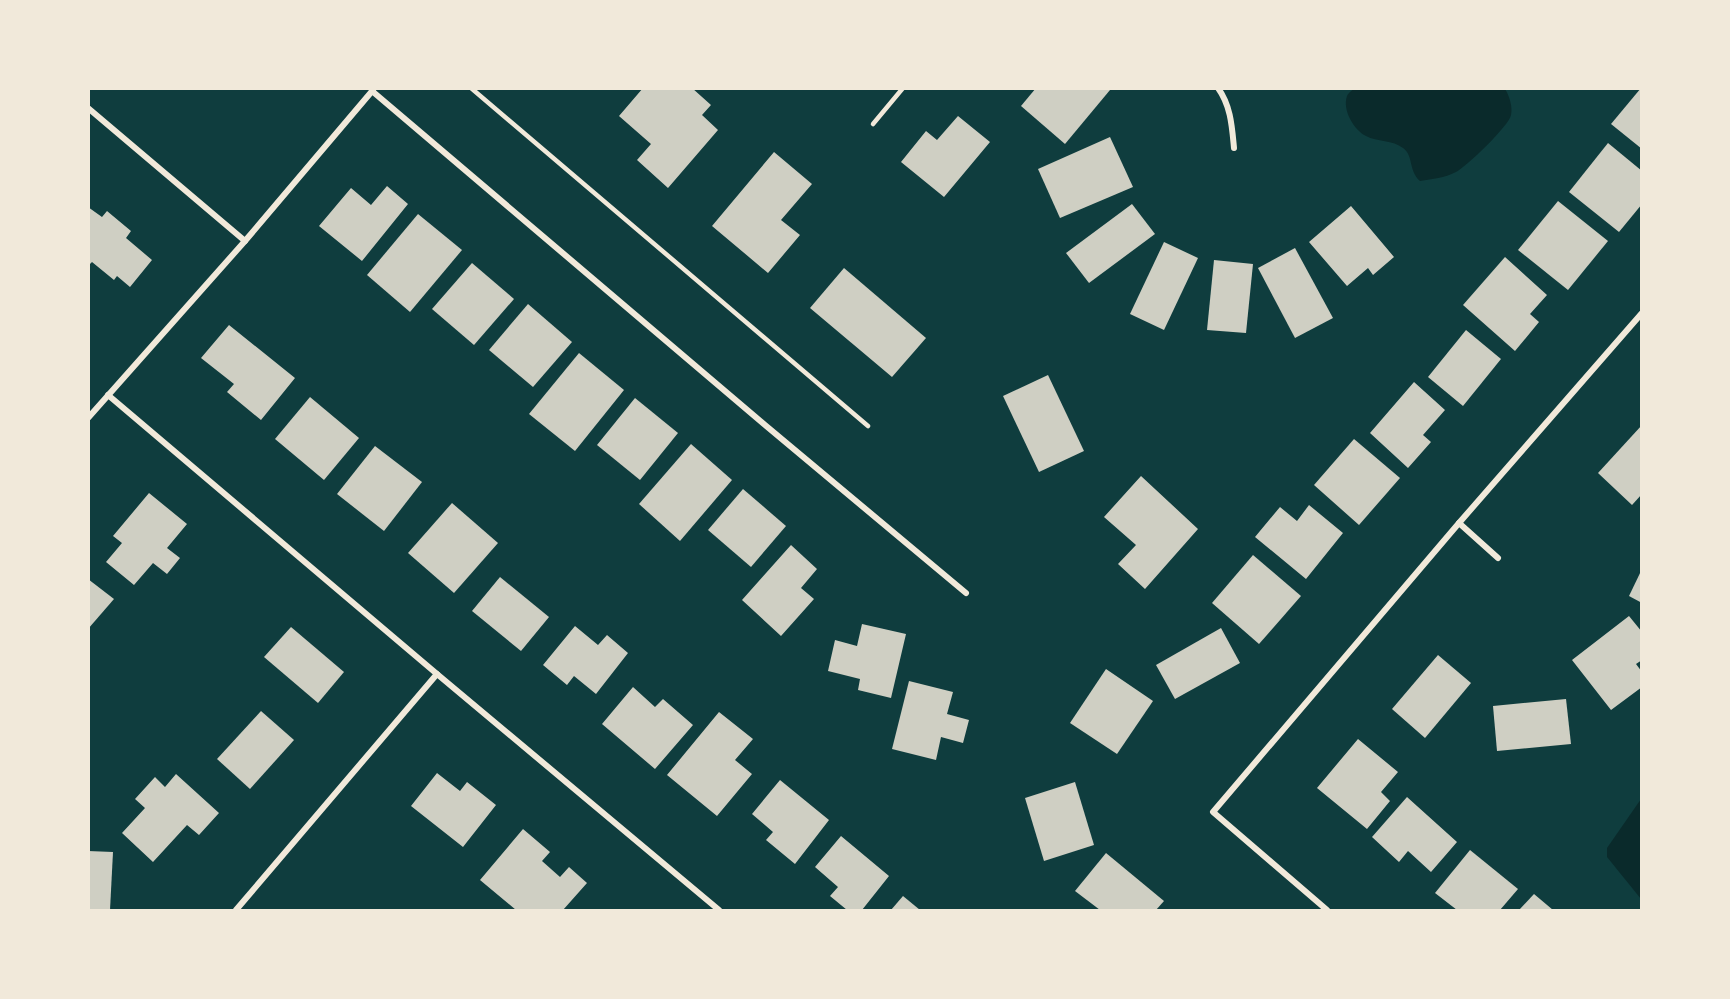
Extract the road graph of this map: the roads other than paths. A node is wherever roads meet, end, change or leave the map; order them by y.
1 (471, 88) edge
2 (903, 88) edge
3 (1218, 88) edge
4 (373, 90) edge
5 (88, 108) edge
6 (873, 124) dead end
7 (1234, 148) dead end
8 (244, 241) junction
9 (1641, 313) edge
10 (108, 395) junction
11 (88, 418) edge
12 (868, 426) dead end
13 (1459, 523) junction
14 (1498, 558) dead end
15 (966, 593) dead end
16 (436, 674) junction
17 (236, 910) edge
18 (719, 910) edge
19 (1327, 910) edge

1 - 12 lane
2 - 6 lane
3 - 7 street
4 - 8 street
4 - 15 street
5 - 8 street
8 - 10 street
9 - 13 street
10 - 11 street
10 - 16 street
13 - 14 street
13 - 19 street
16 - 17 street
16 - 18 street

